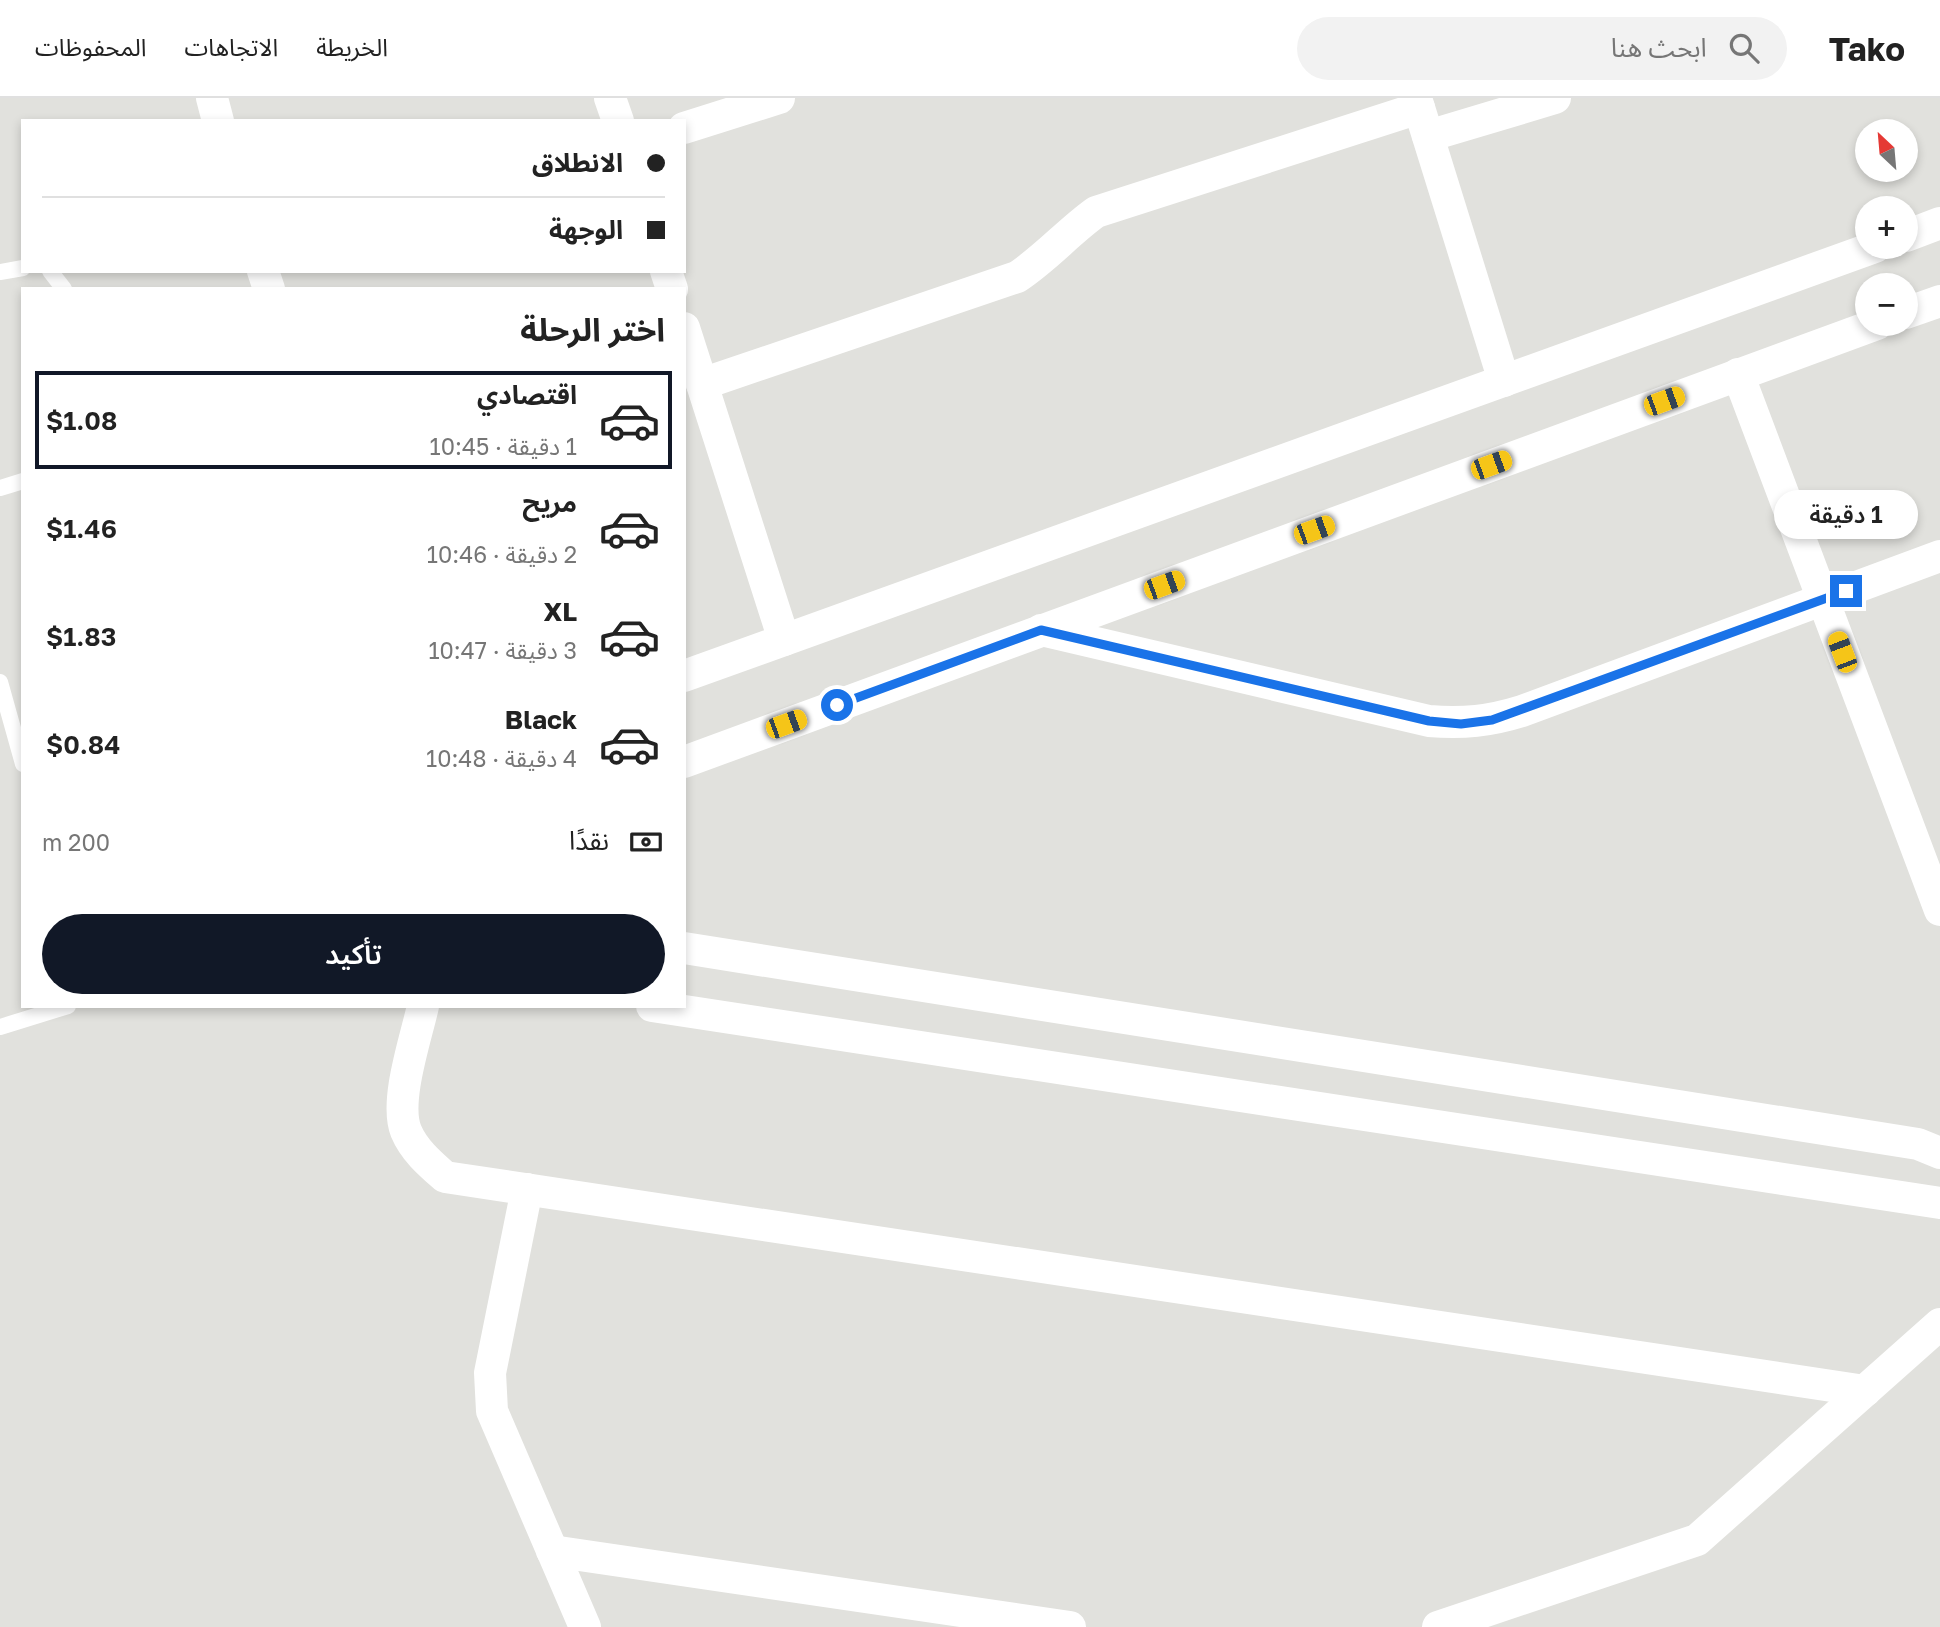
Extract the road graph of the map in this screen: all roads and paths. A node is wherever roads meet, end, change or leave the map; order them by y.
1 (212, 98) edge
2 (610, 98) edge
3 (779, 98) edge
4 (1555, 98) edge
5 (1421, 114) edge
6 (217, 119) edge
7 (617, 119) edge
8 (686, 127) edge
9 (1940, 223) edge
10 (1918, 231) edge
11 (1855, 254) edge
12 (21, 268) edge
13 (0, 272) edge
14 (52, 273) edge
15 (62, 287) edge
16 (1940, 301) edge
17 (1918, 309) edge
18 (1855, 332) edge
19 (686, 334) edge
20 (1738, 374) junction
21 (1504, 381) junction
22 (702, 384) junction
23 (21, 482) edge
24 (0, 488) edge
25 (1940, 556) edge
26 (1822, 600) junction
27 (1041, 630) junction
28 (784, 640) junction
29 (686, 675) edge
30 (0, 682) edge
31 (21, 757) edge
32 (686, 761) edge
33 (1940, 910) edge
34 (686, 948) edge
35 (62, 1008) edge
36 (422, 1008) edge
37 (665, 1008) edge
38 (0, 1027) edge
39 (1940, 1153) edge
40 (527, 1189) junction
41 (1940, 1203) edge
42 (1940, 1324) edge
43 (1865, 1391) junction
44 (552, 1552) junction
45 (1501, 1617) edge
46 (585, 1627) edge
47 (1070, 1627) edge
48 (1438, 1627) edge

1 - 6 street
2 - 7 street
3 - 8 street
4 - 5 street
5 - 21 street
5 - 22 street
9 - 10 street
11 - 21 street
12 - 13 lane
14 - 15 lane
16 - 17 street
18 - 20 street
19 - 22 street
20 - 26 street
20 - 27 street
21 - 28 street
22 - 28 street
23 - 24 lane
25 - 26 street
26 - 27 street
26 - 33 street
27 - 32 street
28 - 29 street
30 - 31 lane
34 - 39 street
35 - 38 lane
36 - 40 street
37 - 41 street
40 - 43 street
40 - 44 street
42 - 43 street
43 - 45 street
44 - 46 street
44 - 47 street
45 - 48 street

